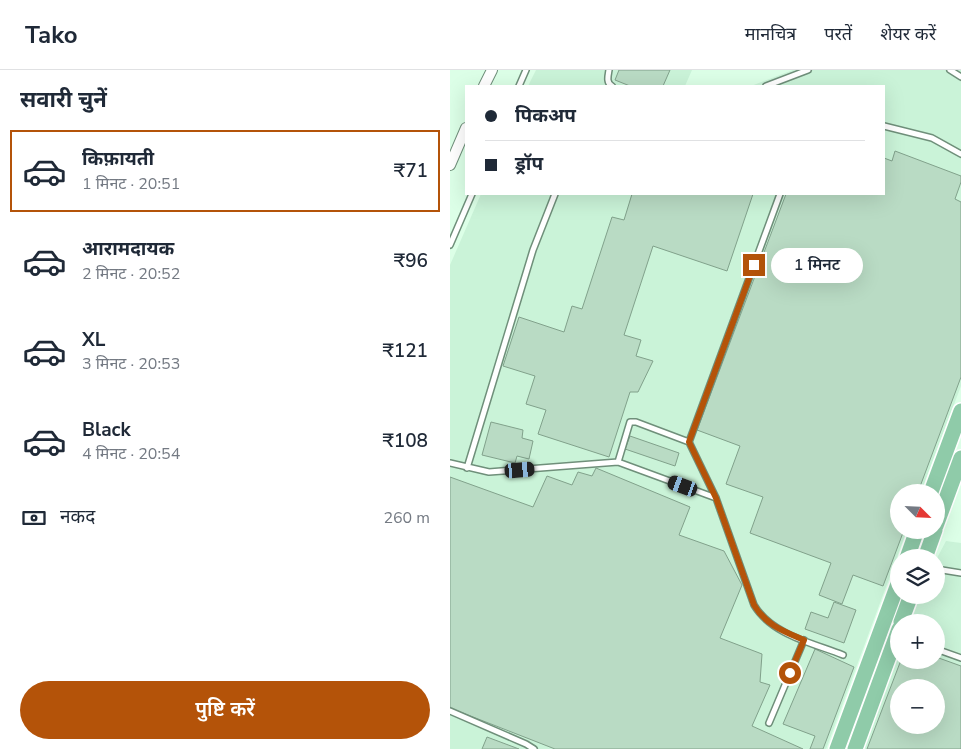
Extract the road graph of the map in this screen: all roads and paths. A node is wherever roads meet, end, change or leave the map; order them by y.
1 (526, 70) edge
2 (609, 70) edge
3 (808, 70) edge
4 (950, 70) edge
5 (488, 71) edge
6 (961, 76) edge
7 (484, 85) edge
8 (519, 85) edge
9 (610, 85) edge
10 (769, 85) edge
11 (885, 126) edge
12 (465, 130) edge
13 (961, 154) edge
14 (451, 160) edge
15 (472, 195) edge
16 (555, 195) edge
17 (780, 195) edge
18 (450, 245) edge
19 (961, 412) edge
20 (689, 442) junction
21 (961, 458) edge
22 (618, 462) junction
23 (450, 463) edge
24 (467, 468) junction
25 (934, 484) edge
26 (716, 498) junction
27 (945, 502) edge
28 (945, 570) edge
29 (961, 573) edge
30 (890, 604) edge
31 (881, 628) junction
32 (890, 629) edge
33 (804, 640) junction
34 (945, 652) edge
35 (890, 654) edge
36 (843, 655) dead end
37 (961, 658) edge
38 (450, 711) edge
39 (769, 723) dead end
40 (534, 749) edge
41 (837, 749) edge
42 (855, 749) edge

1 - 8 lane
2 - 9 lane
3 - 10 lane
4 - 6 lane
5 - 7 street
11 - 13 lane
12 - 14 street
15 - 18 lane
16 - 24 lane
17 - 20 lane
19 - 25 main road
20 - 22 lane
20 - 26 lane
21 - 27 main road
22 - 24 lane
22 - 26 lane
23 - 24 lane
26 - 33 lane
28 - 29 lane
30 - 31 main road
31 - 32 lane
31 - 41 main road
33 - 36 lane
33 - 39 lane
34 - 37 lane
35 - 42 main road
38 - 40 lane

